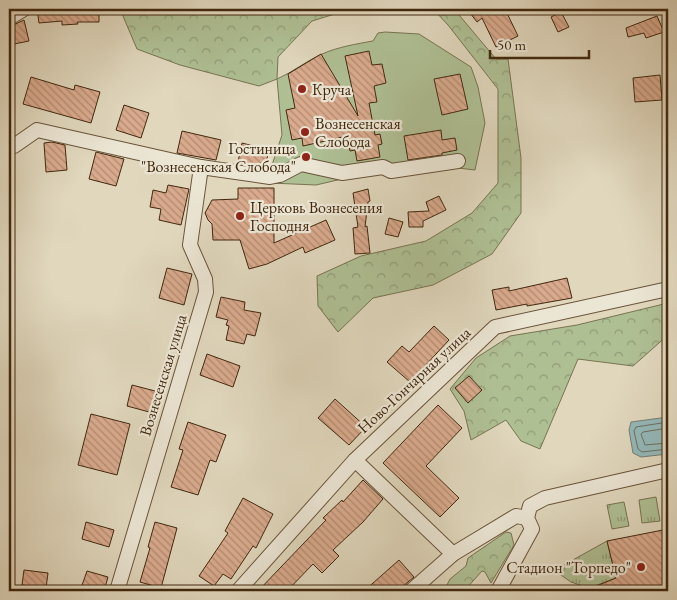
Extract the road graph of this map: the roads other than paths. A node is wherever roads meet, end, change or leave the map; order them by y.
1 (24, 9) edge
2 (9, 18) edge
3 (14, 146) dead end
4 (458, 161) dead end
5 (201, 167) junction
6 (668, 289) edge
7 (355, 460) junction
8 (668, 470) edge
9 (527, 518) junction
10 (453, 554) junction
11 (117, 591) edge
12 (238, 591) edge
13 (411, 591) edge
14 (498, 591) edge

1 - 2 street
3 - 5 street
4 - 5 street
5 - 11 street, Вознесенская улица
6 - 7 street, Ново-Гончарная улица
7 - 10 street
7 - 12 street, Ново-Гончарная улица
8 - 9 street
9 - 10 street
9 - 14 street
10 - 13 street

